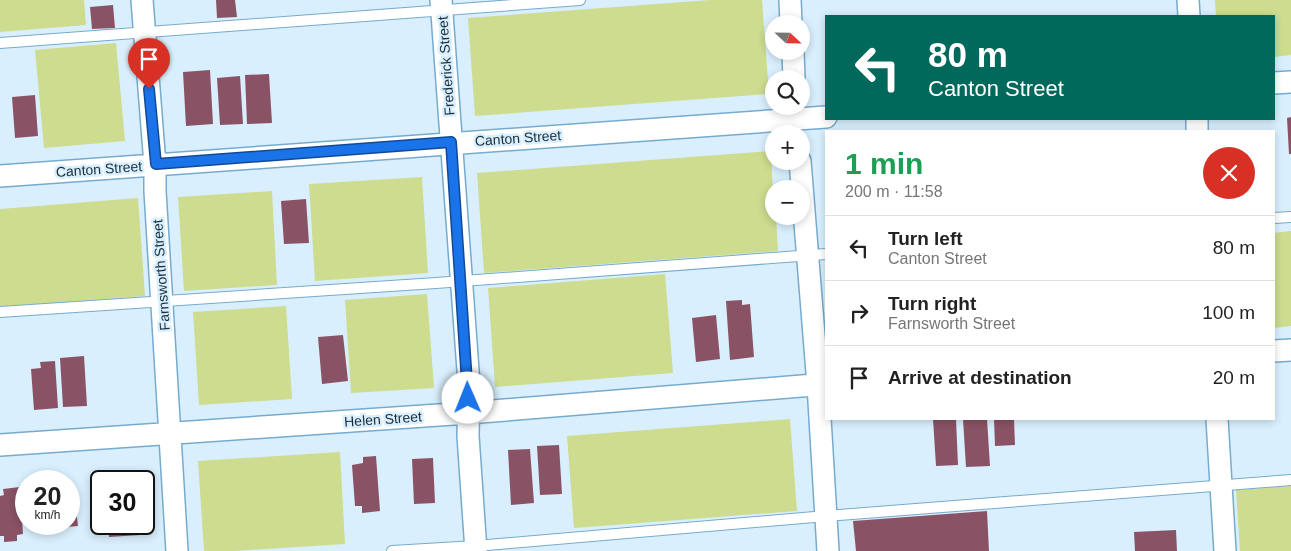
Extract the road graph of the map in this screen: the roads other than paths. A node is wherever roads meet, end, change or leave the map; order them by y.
1 (142, 0) edge
2 (580, 0) edge
3 (790, 0) edge
4 (1188, 0) edge
5 (441, 5) edge
6 (791, 15) edge
7 (1189, 15) edge
8 (144, 32) junction
9 (0, 43) edge
10 (1291, 82) edge
11 (1275, 83) edge
12 (825, 117) edge
13 (797, 120) edge
14 (451, 142) junction
15 (156, 164) junction
16 (802, 170) edge
17 (0, 176) edge
18 (1291, 217) edge
19 (1275, 218) edge
20 (817, 255) edge
21 (461, 281) junction
22 (162, 301) junction
23 (0, 312) edge
24 (1291, 350) edge
25 (1275, 351) edge
26 (822, 384) edge
27 (468, 413) junction
28 (1217, 420) edge
29 (170, 433) junction
30 (0, 445) edge
31 (1291, 480) edge
32 (1221, 485) junction
33 (826, 516) junction
34 (476, 549) edge
35 (177, 551) edge
36 (392, 551) edge
37 (828, 551) edge
38 (1225, 551) edge

1 - 8 street, Farnsworth Street
2 - 5 lane
3 - 6 street
4 - 7 street
5 - 8 lane
5 - 14 street, Frederick Street
8 - 9 lane
8 - 15 street, Farnsworth Street
10 - 11 street
12 - 13 street, Canton Street
13 - 14 street, Canton Street
14 - 15 street, Canton Street
14 - 21 street, Frederick Street
15 - 17 street, Canton Street
15 - 22 street, Farnsworth Street
16 - 20 street
18 - 19 lane
20 - 21 lane
20 - 26 street
21 - 22 lane
21 - 27 street, Frederick Street
22 - 23 lane
22 - 29 street, Farnsworth Street
24 - 25 street
26 - 27 street, Helen Street
26 - 33 street
27 - 29 street, Helen Street
27 - 34 street, Frederick Street
28 - 32 street
29 - 30 street, Helen Street
29 - 35 street, Farnsworth Street
31 - 32 lane
32 - 33 lane
32 - 38 street
33 - 34 lane
33 - 37 street
34 - 36 lane

